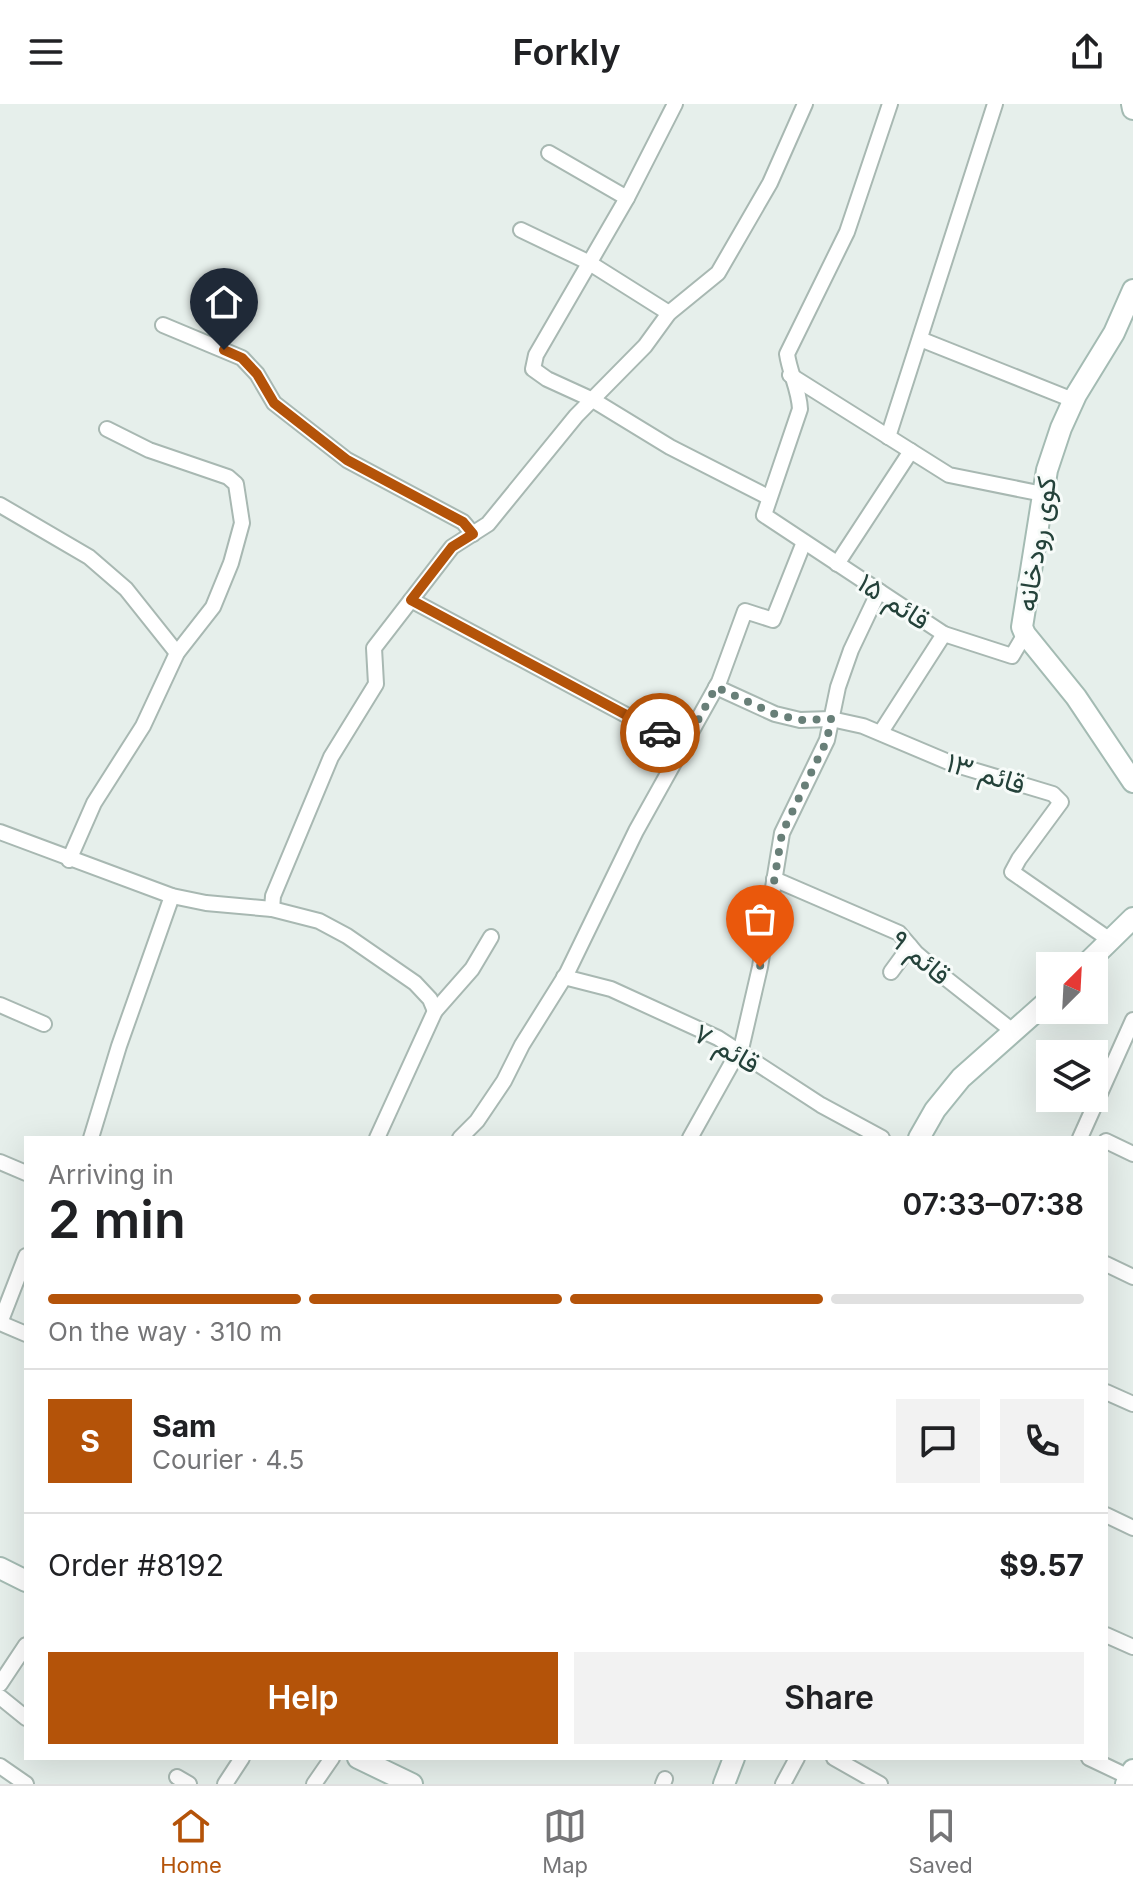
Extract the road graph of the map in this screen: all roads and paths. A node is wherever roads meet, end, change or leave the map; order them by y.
1 (675, 104) edge
2 (805, 104) edge
3 (890, 104) edge
4 (995, 104) edge
5 (549, 153) dead end
6 (627, 198) junction
7 (521, 230) dead end
8 (588, 262) junction
9 (1133, 290) edge
10 (669, 313) junction
11 (163, 325) dead end
12 (920, 339) junction
13 (790, 375) junction
14 (593, 400) junction
15 (1073, 400) junction
16 (107, 429) dead end
17 (888, 437) junction
18 (911, 451) junction
19 (1043, 494) junction
20 (768, 497) junction
21 (0, 505) edge
22 (473, 534) junction
23 (804, 542) junction
24 (837, 564) junction
25 (879, 591) junction
26 (411, 600) junction
27 (944, 634) junction
28 (1025, 634) junction
29 (177, 653) junction
30 (716, 687) junction
31 (831, 719) junction
32 (881, 732) junction
33 (684, 746) junction
34 (1133, 782) edge
35 (0, 832) edge
36 (69, 860) junction
37 (774, 879) junction
38 (172, 896) junction
39 (272, 909) junction
40 (1133, 918) edge
41 (491, 937) dead end
42 (1110, 940) junction
43 (910, 946) junction
44 (1098, 952) edge
45 (891, 972) dead end
46 (564, 977) junction
47 (0, 1005) edge
48 (435, 1011) junction
49 (1036, 1012) edge
50 (1133, 1020) edge
51 (44, 1024) dead end
52 (1014, 1032) junction
53 (1129, 1040) edge
54 (739, 1050) junction
55 (1081, 1134) edge
56 (92, 1136) edge
57 (378, 1136) edge
58 (462, 1136) edge
59 (694, 1136) edge
60 (878, 1136) edge
61 (920, 1136) edge
62 (1108, 1142) edge
63 (1133, 1154) edge
64 (0, 1162) edge
65 (24, 1172) edge
66 (24, 1261) edge
67 (1108, 1265) edge
68 (1133, 1277) edge
69 (0, 1323) edge
70 (24, 1333) edge
71 (1108, 1393) edge
72 (1133, 1404) edge
73 (1108, 1516) edge
74 (1133, 1528) edge
75 (0, 1568) edge
76 (24, 1580) edge
77 (1108, 1636) edge
78 (1133, 1647) edge
79 (24, 1648) edge
80 (0, 1684) edge
81 (0, 1697) edge
82 (24, 1716) edge
83 (241, 1760) edge
84 (331, 1760) edge
85 (362, 1760) edge
86 (733, 1760) edge
87 (796, 1760) edge
88 (838, 1760) edge
89 (1093, 1760) edge
90 (0, 1766) edge
91 (1130, 1777) edge
92 (26, 1784) edge
93 (225, 1784) edge
94 (314, 1784) edge
95 (412, 1784) edge
96 (724, 1784) edge
97 (783, 1784) edge
98 (880, 1784) edge

1 - 6 street
2 - 10 street
3 - 13 street
4 - 12 street
5 - 6 street
6 - 8 street
7 - 8 street
8 - 10 street
8 - 14 street
9 - 15 street, کوی رودخانه
10 - 14 street
11 - 22 street
12 - 15 street
12 - 17 street
13 - 17 street
13 - 20 street
14 - 20 street
14 - 22 street
15 - 19 street, کوی رودخانه
16 - 29 street
17 - 18 street
18 - 19 street
18 - 24 street
19 - 28 street, کوی رودخانه
20 - 23 street, قائم ۱۵
21 - 29 street
22 - 26 street
23 - 24 street, قائم ۱۵
23 - 30 street
24 - 25 street, قائم ۱۵
25 - 27 street, قائم ۱۵
25 - 31 street
26 - 33 street
26 - 39 street
27 - 28 street, قائم ۱۵
27 - 32 street
28 - 34 street, کوی رودخانه
29 - 36 street
30 - 31 street, قائم ۱۳
30 - 33 street
31 - 32 street, قائم ۱۳
31 - 37 street
32 - 42 street, قائم ۱۳
33 - 46 street
35 - 36 street
36 - 38 street
37 - 43 street, قائم ۹
37 - 54 street
38 - 39 street
38 - 56 street
39 - 48 street
40 - 42 street
41 - 48 street
42 - 44 street
43 - 45 street
43 - 52 street, قائم ۹
46 - 54 street, قائم ۷
46 - 58 street
47 - 51 street
48 - 57 street
49 - 52 street
50 - 53 street
52 - 61 street
53 - 55 street
54 - 59 street
54 - 60 street, قائم ۷
62 - 63 street
64 - 65 street
66 - 69 street
67 - 68 street
69 - 70 street
71 - 72 street
73 - 74 street
75 - 76 street
77 - 78 street
79 - 80 street
81 - 82 street
83 - 93 street
84 - 94 street
85 - 95 street
86 - 96 street
87 - 97 street
88 - 98 street
89 - 91 street
90 - 92 street

